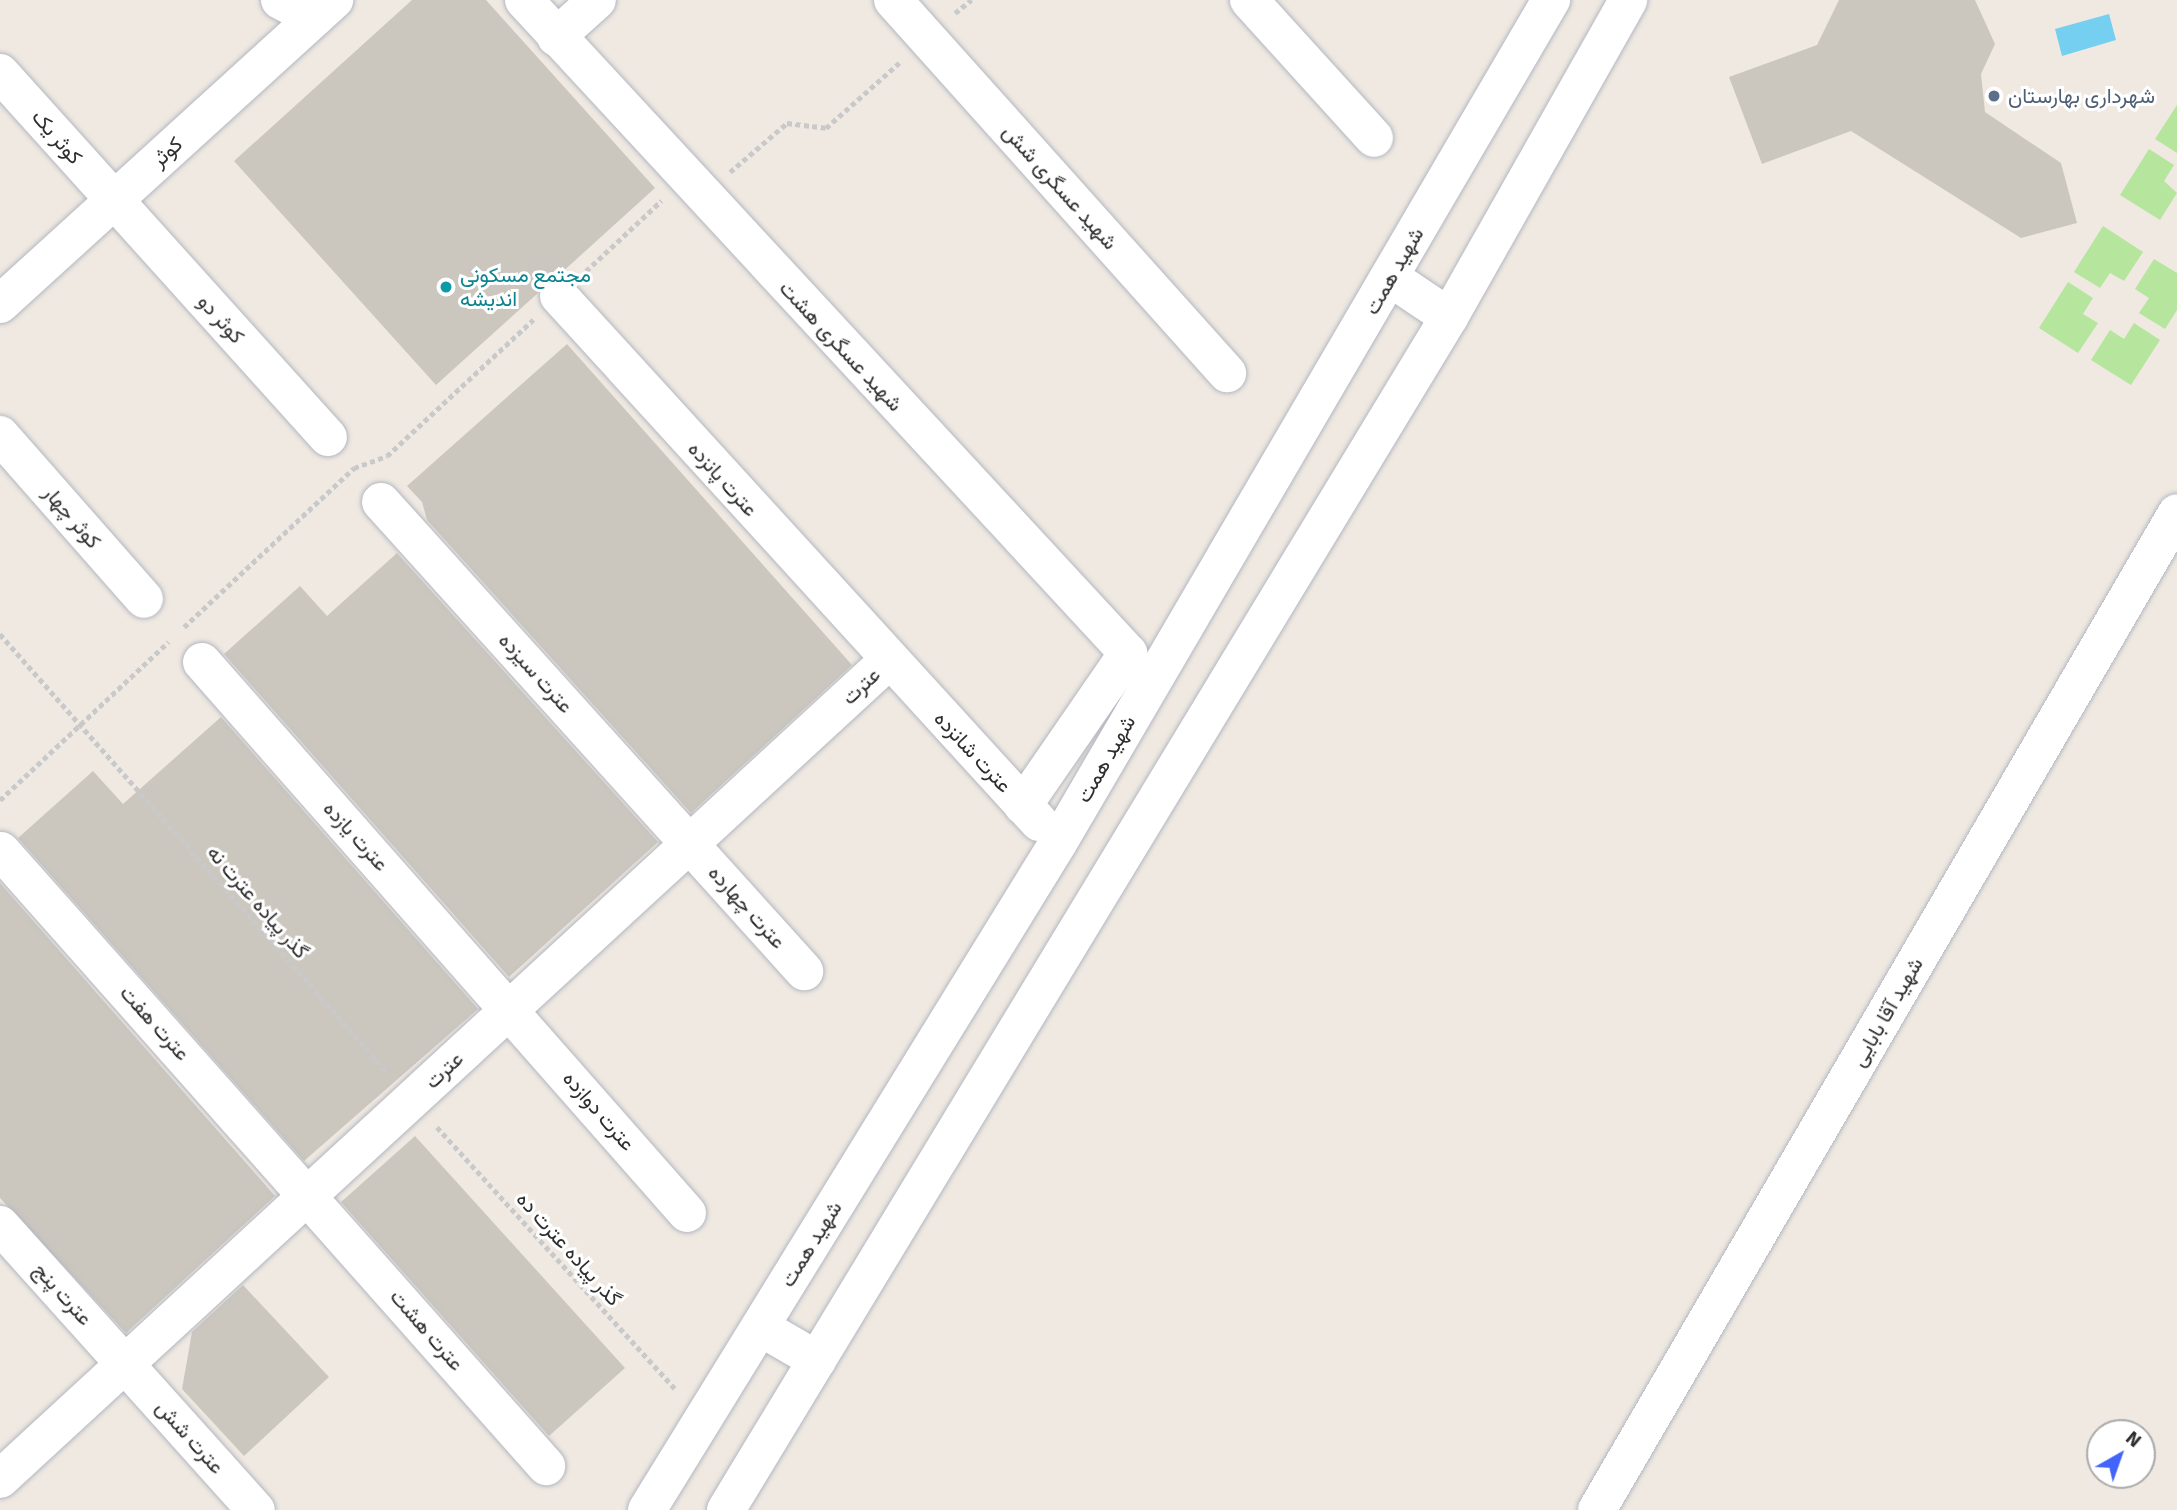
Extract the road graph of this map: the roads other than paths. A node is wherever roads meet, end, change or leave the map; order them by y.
1 (280, 0) edge
2 (524, 0) edge
3 (597, 0) edge
4 (893, 0) edge
5 (1249, 0) edge
6 (1551, 0) edge
7 (1628, 0) edge
8 (318, 6) edge
9 (556, 37) junction
10 (0, 73) edge
11 (1374, 138) dead end
12 (113, 201) junction
13 (1391, 278) junction
14 (559, 296) road end
15 (0, 304) edge
16 (1449, 317) junction
17 (1227, 373) dead end
18 (0, 435) edge
19 (328, 437) dead end
20 (381, 502) dead end
21 (2177, 513) edge
22 (144, 599) dead end
23 (888, 661) junction
24 (202, 662) dead end
25 (1023, 805) junction
26 (1058, 843) junction
27 (690, 844) junction
28 (1, 851) edge
29 (804, 971) dead end
30 (510, 1009) junction
31 (308, 1195) junction
32 (687, 1213) dead end
33 (0, 1225) edge
34 (760, 1327) junction
35 (817, 1360) junction
36 (125, 1364) junction
37 (546, 1465) dead end
38 (0, 1479) edge
39 (256, 1510) edge
40 (647, 1510) edge
41 (726, 1510) edge
42 (1597, 1510) edge

1 - 8 street
2 - 9 street, شهید عسگری هشت
3 - 9 street
4 - 17 street, شهید عسگری شش
5 - 11 street
6 - 13 street, شهید همت
7 - 16 street
8 - 12 street, کوثر
9 - 25 street, شهید عسگری هشت
10 - 12 street, کوثر یک
12 - 15 street, کوثر
12 - 19 street, کوثر دو
13 - 16 street
13 - 26 street, شهید همت
14 - 23 street, عترت پانزده
16 - 35 street
18 - 22 street, کوثر چهار
20 - 27 street, عترت سیزده
21 - 42 street, شهید آقا بابایی
23 - 25 street, عترت شانزده
23 - 27 street, عترت
24 - 30 street, عترت یازده
25 - 26 street, عترت شانزده
26 - 34 street, شهید همت
27 - 29 street, عترت چهارده
27 - 30 street, عترت
28 - 31 street, عترت هفت
30 - 31 street, عترت
30 - 32 street, عترت دوازده
31 - 36 street, عترت
31 - 37 street, عترت هشت
33 - 36 street, عترت پنج
34 - 35 street
34 - 40 street, شهید همت
35 - 41 street
36 - 38 street, عترت
36 - 39 street, عترت شش

